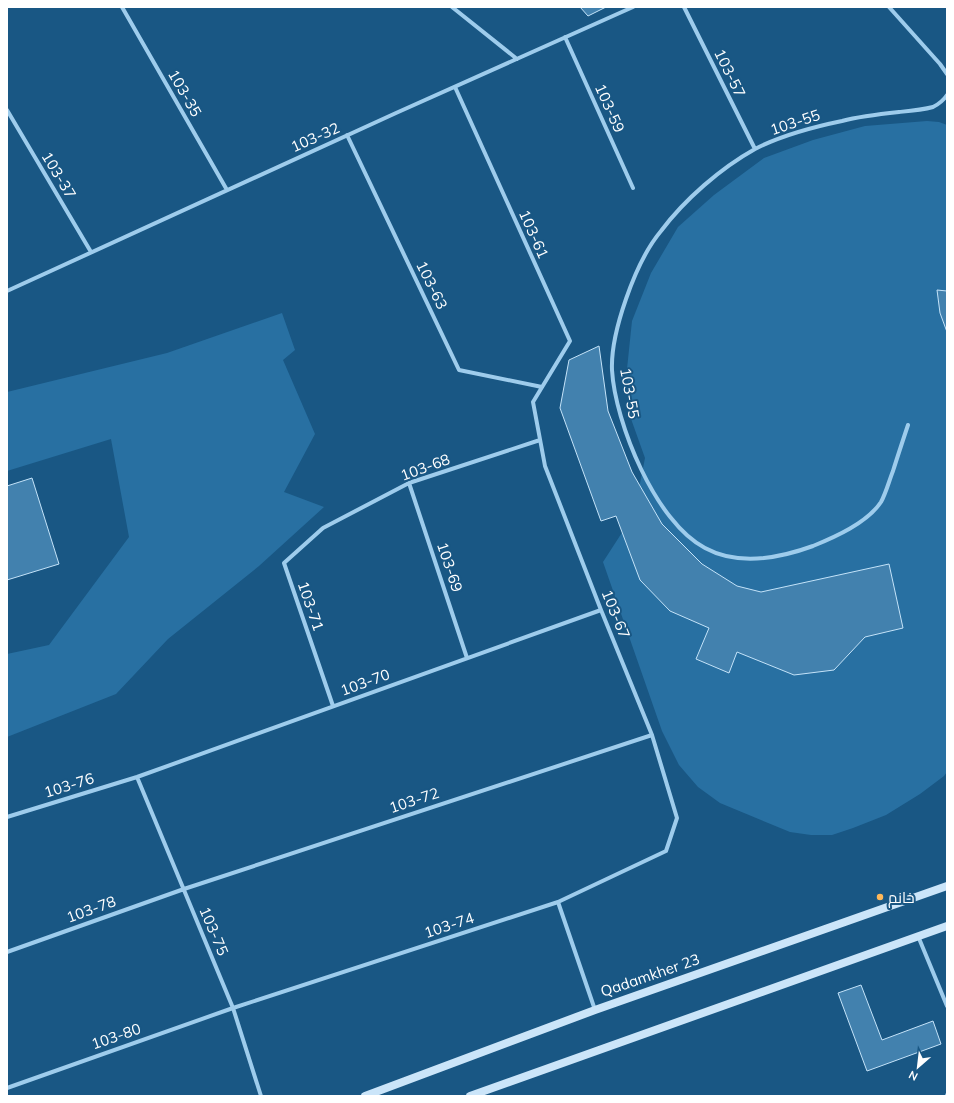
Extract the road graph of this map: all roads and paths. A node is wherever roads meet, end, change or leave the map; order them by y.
1 (122, 7) edge
2 (452, 7) edge
3 (633, 7) edge
4 (684, 7) edge
5 (890, 7) edge
6 (565, 38) junction
7 (516, 59) junction
8 (947, 74) edge
9 (455, 87) junction
10 (947, 95) edge
11 (7, 110) edge
12 (347, 135) junction
13 (755, 149) junction
14 (633, 188) dead end
15 (227, 190) junction
16 (91, 252) junction
17 (7, 291) edge
18 (542, 387) junction
19 (908, 425) dead end
20 (540, 440) junction
21 (409, 483) junction
22 (323, 528) joint
23 (601, 610) junction
24 (467, 658) junction
25 (333, 706) junction
26 (652, 734) junction
27 (137, 777) junction
28 (7, 817) edge
29 (666, 851) joint
30 (947, 886) edge
31 (184, 889) junction
32 (558, 902) junction
33 (947, 926) edge
34 (918, 936) junction
35 (7, 952) edge
36 (947, 1006) edge
37 (233, 1008) junction
38 (596, 1010) junction
39 (7, 1088) edge
40 (261, 1096) edge
41 (365, 1096) edge
42 (470, 1096) edge

1 - 15 street, 103-35
2 - 7 street
3 - 6 street, 103-32
4 - 13 street, 103-57
5 - 8 street
6 - 7 street, 103-32
6 - 14 street, 103-59
7 - 9 street, 103-32
9 - 12 street, 103-32
9 - 18 street, 103-61
10 - 13 street, 103-55
11 - 16 street, 103-37
12 - 15 street, 103-32
12 - 18 street, 103-63
13 - 19 street, 103-55
15 - 16 street, 103-32
16 - 17 street, 103-32
18 - 20 street, 103-67
20 - 21 street, 103-68
20 - 23 street, 103-67
21 - 22 street, 103-68
21 - 24 street, 103-69
22 - 25 street, 103-71
23 - 24 street, 103-70
23 - 26 street, 103-67
24 - 25 street, 103-70
25 - 27 street, 103-70
26 - 29 street, 103-67
26 - 31 street, 103-72
27 - 28 street, 103-76
27 - 31 street, 103-75
29 - 32 street, 103-74
30 - 38 main road, Qadamkher 23
31 - 35 street, 103-78
31 - 37 street, 103-75
32 - 37 street, 103-74
32 - 38 street
33 - 34 main road
34 - 36 street
34 - 42 main road
37 - 39 street, 103-80
37 - 40 street, 103-75
38 - 41 main road, Qadamkher 23

